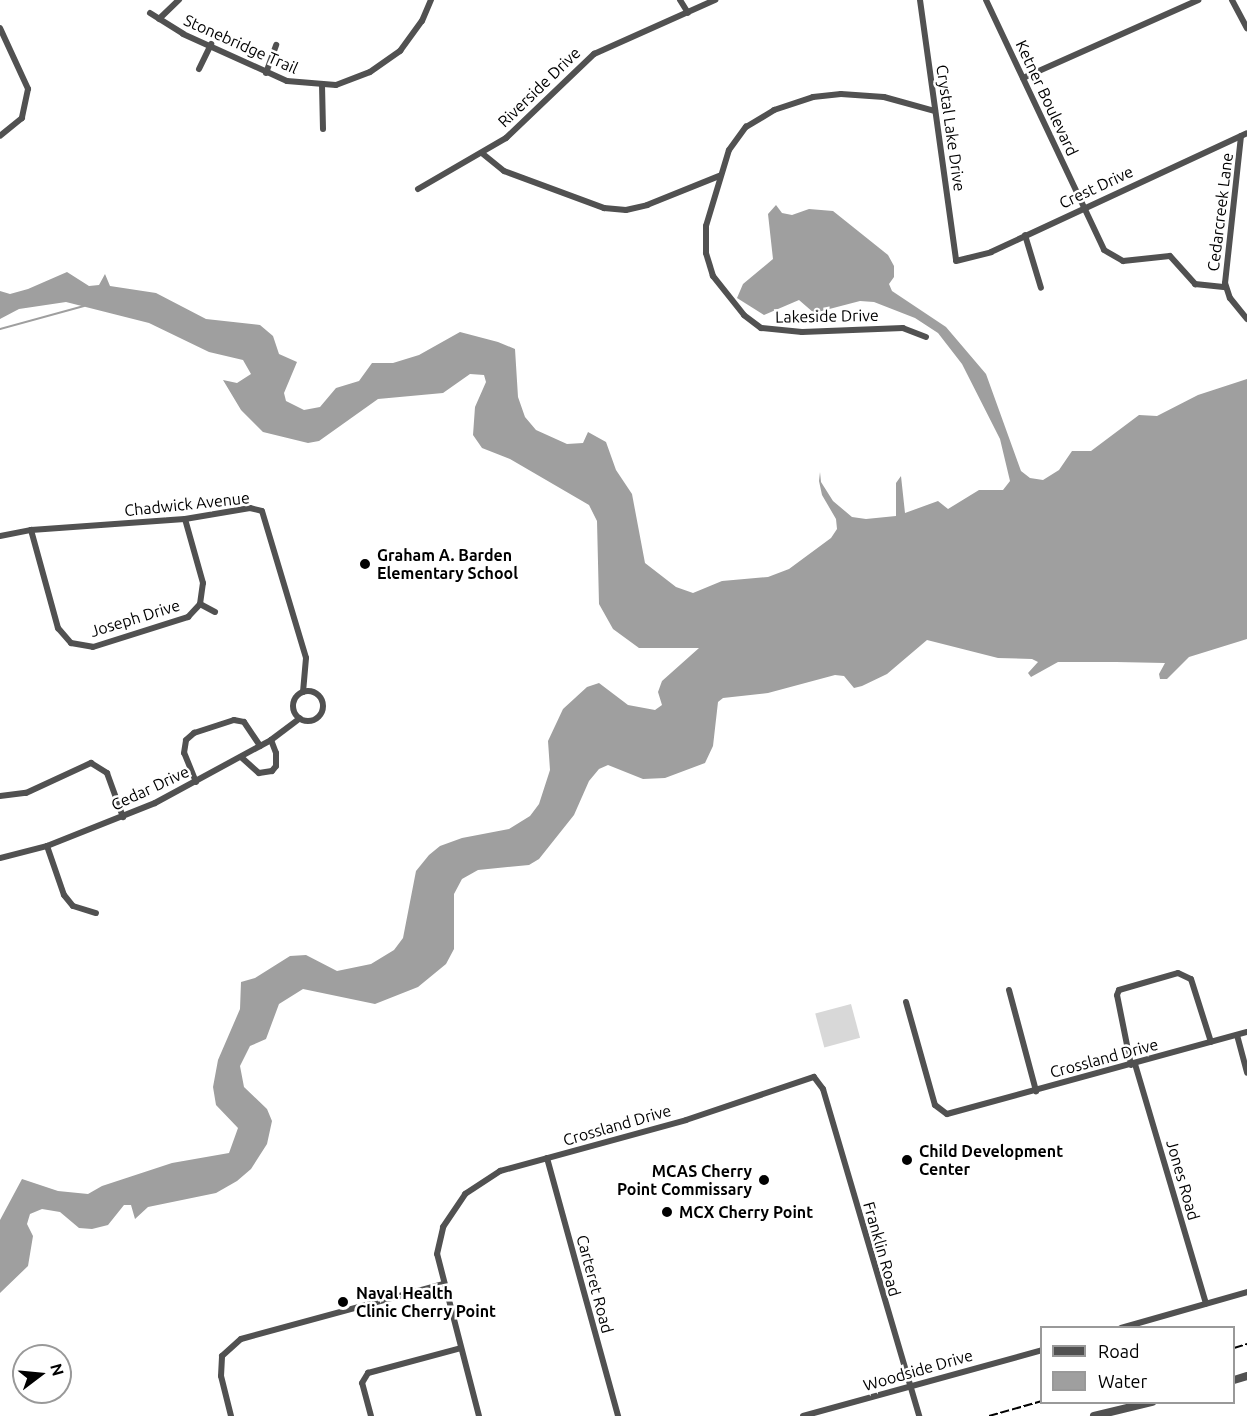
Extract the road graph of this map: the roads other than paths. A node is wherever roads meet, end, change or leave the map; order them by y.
1 (179, 0) edge
2 (431, 0) edge
3 (680, 0) edge
4 (715, 0) edge
5 (920, 0) edge
6 (986, 0) edge
7 (1198, 0) edge
8 (1232, 0) edge
9 (150, 13) dead end
10 (688, 13) junction
11 (159, 19) junction
12 (0, 27) edge
13 (1247, 28) edge
14 (212, 44) junction
15 (276, 45) dead end
16 (199, 69) dead end
17 (266, 73) junction
18 (1023, 78) junction
19 (322, 85) junction
20 (935, 111) junction
21 (323, 129) dead end
22 (1244, 135) edge
23 (0, 136) edge
24 (483, 154) junction
25 (719, 176) junction
26 (418, 189) dead end
27 (1084, 207) junction
28 (1025, 236) junction
29 (956, 261) joint
30 (1226, 287) junction
31 (1041, 288) dead end
32 (1247, 320) edge
33 (926, 337) dead end
34 (185, 519) junction
35 (31, 530) junction
36 (0, 536) edge
37 (200, 604) junction
38 (215, 612) dead end
39 (303, 692) junction
40 (300, 718) junction
41 (271, 740) junction
42 (260, 746) junction
43 (241, 757) junction
44 (196, 782) junction
45 (0, 796) edge
46 (123, 817) junction
47 (47, 846) junction
48 (0, 858) edge
49 (96, 913) dead end
50 (1009, 990) dead end
51 (906, 1002) dead end
52 (1247, 1032) edge
53 (1237, 1035) junction
54 (1211, 1042) junction
55 (1133, 1065) junction
56 (1247, 1072) edge
57 (823, 1089) joint
58 (1036, 1091) junction
59 (548, 1158) junction
60 (443, 1284) junction
61 (1247, 1292) edge
62 (1206, 1304) junction
63 (1128, 1326) edge
64 (461, 1348) junction
65 (1040, 1350) edge
66 (908, 1387) junction
67 (1144, 1404) edge
68 (231, 1416) edge
69 (371, 1416) edge
70 (479, 1416) edge
71 (618, 1416) edge
72 (802, 1416) edge
73 (919, 1416) edge
74 (1094, 1416) edge

1 - 11 street
2 - 19 street, Stonebridge Trail
3 - 10 street
4 - 10 street, Riverside Drive
5 - 20 street, Crystal Lake Drive
6 - 18 street, Ketner Boulevard
7 - 18 street
8 - 13 street
9 - 11 street, Stonebridge Trail
10 - 24 street, Riverside Drive
11 - 14 street, Stonebridge Trail
12 - 23 street
14 - 16 street
14 - 17 street, Stonebridge Trail
15 - 17 street
17 - 19 street, Stonebridge Trail
18 - 27 street, Ketner Boulevard
19 - 21 street
20 - 25 street, Lakeside Drive
20 - 29 street, Crystal Lake Drive
22 - 27 street, Crest Drive
22 - 30 street, Cedarcreek Lane
24 - 25 street
24 - 26 street, Riverside Drive
25 - 33 street, Lakeside Drive
27 - 28 street, Crest Drive
27 - 30 street, Ketner Boulevard
28 - 29 street, Crest Drive
28 - 31 street
30 - 32 street, Cedarcreek Lane
34 - 35 street, Chadwick Avenue
34 - 37 street, Joseph Drive
34 - 39 street, Chadwick Avenue
35 - 36 street, Chadwick Avenue
35 - 37 street, Joseph Drive
37 - 38 street
39 - 40 street
39 - 40 street, Cedar Drive
40 - 41 street, Cedar Drive
41 - 42 street, Cedar Drive
41 - 43 street
42 - 43 street, Cedar Drive
42 - 44 street
43 - 44 street, Cedar Drive
44 - 46 street, Cedar Drive
45 - 46 street
46 - 47 street, Cedar Drive
47 - 48 street, Cedar Drive
47 - 49 street
50 - 58 street
51 - 58 street, Crossland Drive
52 - 53 street, Crossland Drive
53 - 54 street, Crossland Drive
53 - 56 street
54 - 55 street, Crossland Drive
54 - 55 street, Jones Road
55 - 58 street, Crossland Drive
55 - 62 street, Jones Road
57 - 59 street, Crossland Drive
57 - 66 street, Franklin Road
59 - 60 street, Crossland Drive
59 - 71 street, Carteret Road
60 - 64 street
60 - 68 street
61 - 62 street
62 - 63 street
64 - 69 street
64 - 70 street
65 - 66 street, Woodside Drive
66 - 72 street, Woodside Drive
66 - 73 street, Franklin Road
67 - 74 street

